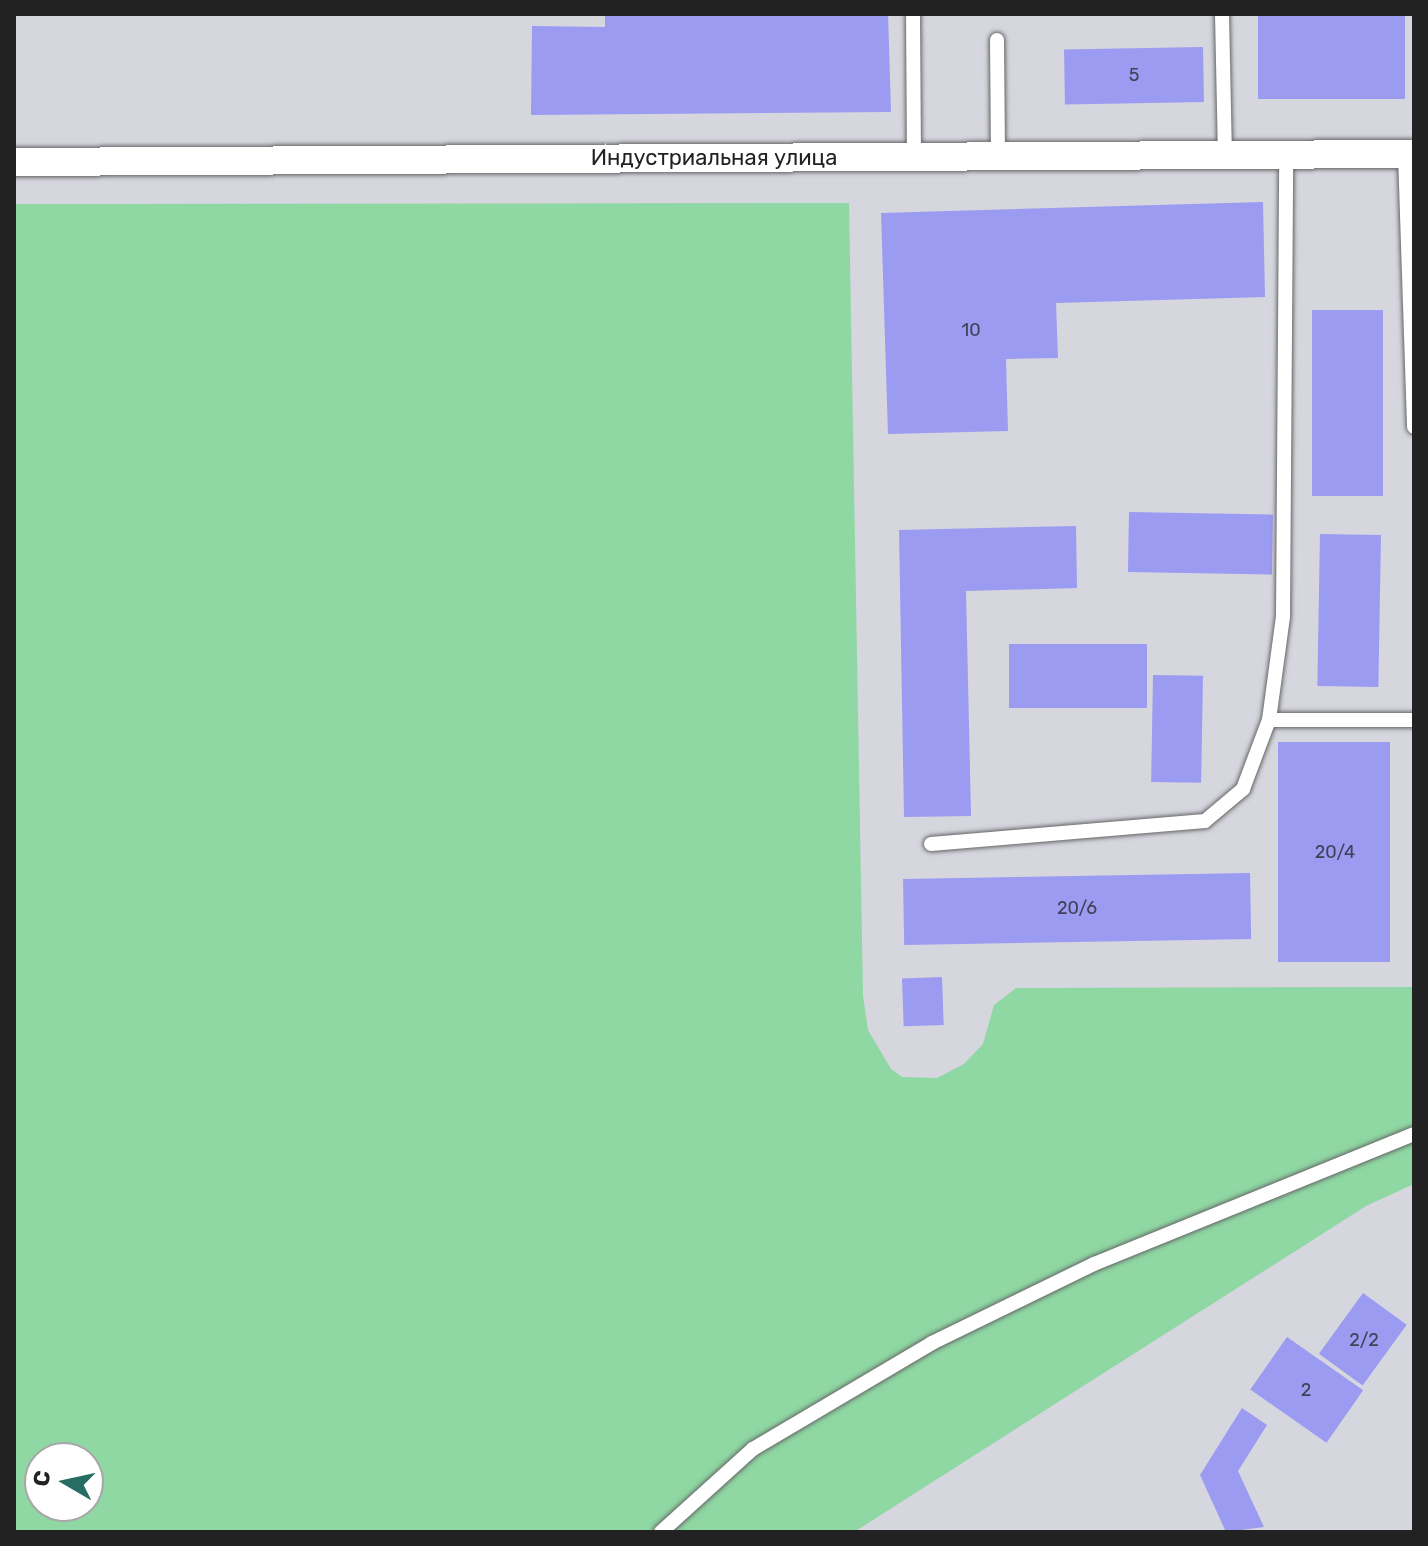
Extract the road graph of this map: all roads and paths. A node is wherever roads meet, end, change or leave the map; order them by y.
1 (913, 14) edge
2 (1222, 14) edge
3 (997, 40) dead end
4 (1410, 154) edge
5 (1225, 155) junction
6 (1286, 155) junction
7 (998, 156) junction
8 (914, 157) junction
9 (14, 162) edge
10 (1414, 427) edge
11 (1269, 720) junction
12 (1414, 720) edge
13 (931, 844) dead end
14 (1414, 1134) edge
15 (661, 1532) edge

1 - 8 lane
2 - 5 lane
3 - 7 lane
4 - 6 street, Индустриальная улица
4 - 10 lane
5 - 6 street, Индустриальная улица
5 - 7 street, Индустриальная улица
6 - 11 lane
7 - 8 street, Индустриальная улица
8 - 9 street, Индустриальная улица
11 - 12 lane
11 - 13 lane
14 - 15 lane

